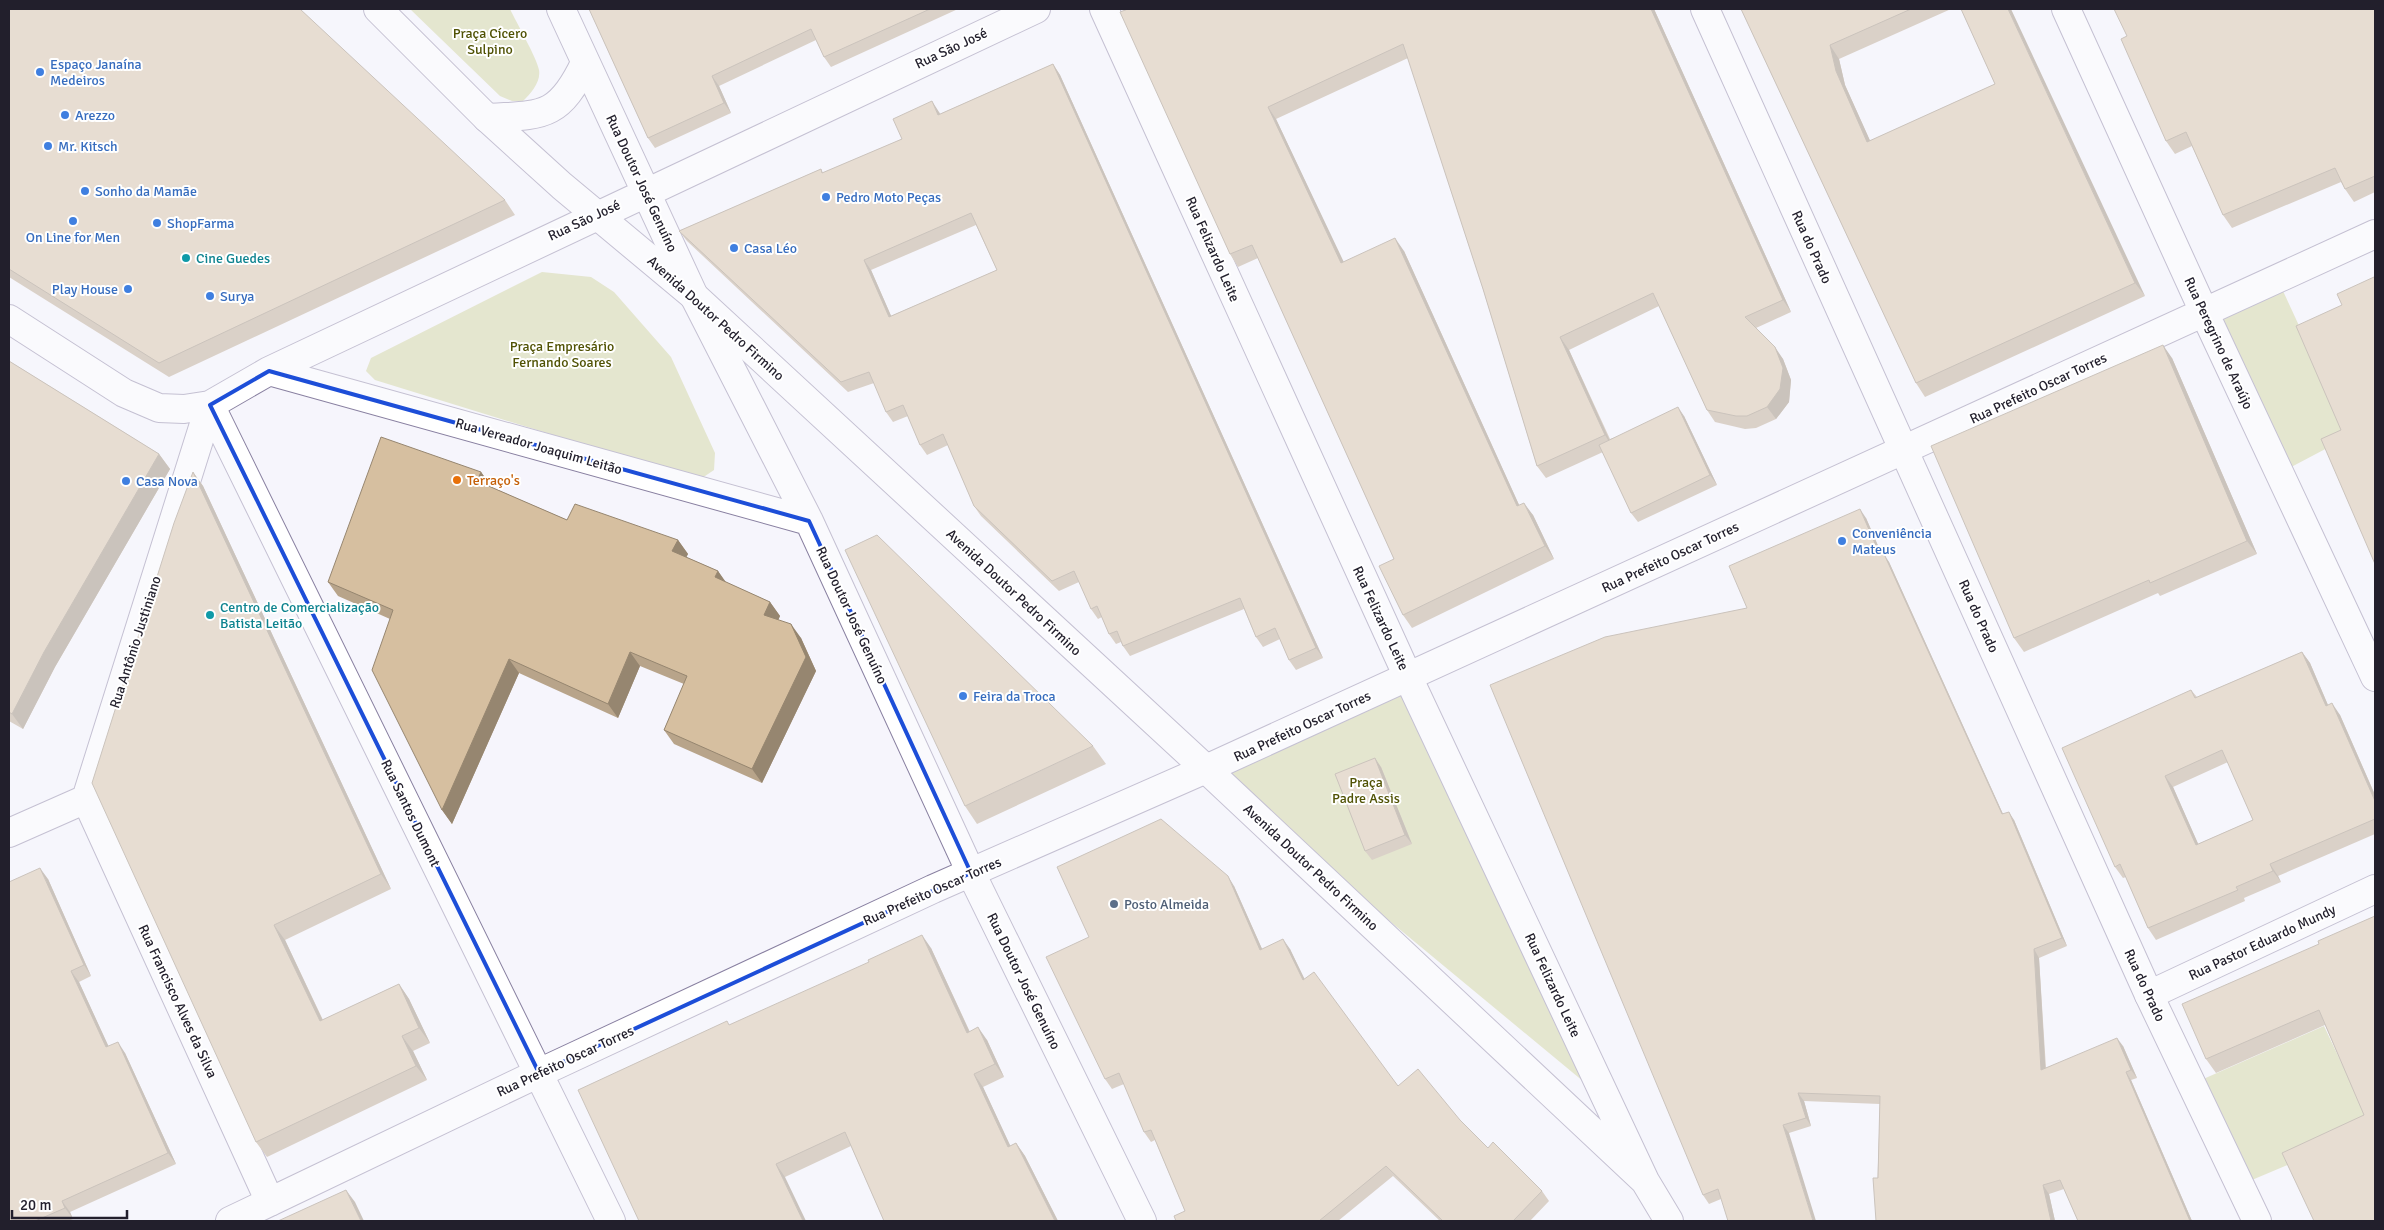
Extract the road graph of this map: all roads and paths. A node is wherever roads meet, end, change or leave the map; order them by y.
1 (378, 9) edge
2 (561, 9) edge
3 (1036, 9) edge
4 (1104, 9) edge
5 (1705, 9) edge
6 (2066, 9) edge
7 (585, 63) junction
8 (487, 118) junction
9 (647, 191) junction
10 (597, 214) junction
11 (2375, 234) edge
12 (694, 296) junction
13 (2204, 312) junction
14 (9, 319) edge
15 (269, 371) junction
16 (210, 405) junction
17 (1904, 449) junction
18 (809, 521) junction
19 (1408, 677) junction
20 (2375, 677) edge
21 (1206, 769) junction
22 (86, 799) junction
23 (9, 833) edge
24 (971, 873) junction
25 (2375, 889) edge
26 (2149, 995) junction
27 (539, 1073) junction
28 (1645, 1181) junction
29 (270, 1202) junction
30 (230, 1221) edge
31 (611, 1221) edge
32 (1142, 1221) edge
33 (1669, 1221) edge
34 (2257, 1221) edge

1 - 8 street, Avenida Doutor Pedro Firmino
2 - 7 street, Rua Doutor José Genuíno
3 - 9 street, Rua São José
4 - 19 street, Rua Felizardo Leite
5 - 17 street, Rua do Prado
6 - 13 street, Rua Peregrino de Araújo
7 - 8 street
7 - 9 street, Rua Doutor José Genuíno
8 - 10 street, Avenida Doutor Pedro Firmino
9 - 10 street, Rua São José
9 - 12 street, Rua Doutor José Genuíno
10 - 12 street, Avenida Doutor Pedro Firmino
10 - 15 street, Rua São José
11 - 13 street, Rua Prefeito Oscar Torres
12 - 18 street, Rua Doutor José Genuíno
12 - 21 street, Avenida Doutor Pedro Firmino
13 - 17 street, Rua Prefeito Oscar Torres
13 - 20 street, Rua Peregrino de Araújo
14 - 16 street, Rua São José
15 - 16 street, Rua São José
15 - 18 street, Rua Vereador Joaquim Leitão
16 - 22 street, Rua Antônio Justiniano
16 - 27 street, Rua Santos Dumont
17 - 19 street, Rua Prefeito Oscar Torres
17 - 26 street, Rua do Prado
18 - 24 street, Rua Doutor José Genuíno
19 - 21 street, Rua Prefeito Oscar Torres
19 - 28 street, Rua Felizardo Leite
21 - 24 street, Rua Prefeito Oscar Torres
21 - 28 street, Avenida Doutor Pedro Firmino
22 - 23 street
22 - 29 street, Rua Francisco Alves da Silva
24 - 27 street, Rua Prefeito Oscar Torres
24 - 32 street, Rua Doutor José Genuíno
25 - 26 street, Rua Pastor Eduardo Mundy
26 - 34 street, Rua do Prado
27 - 29 street, Rua Prefeito Oscar Torres
27 - 31 street, Rua Santos Dumont
28 - 33 street, Rua Felizardo Leite
29 - 30 street, Rua Prefeito Oscar Torres

